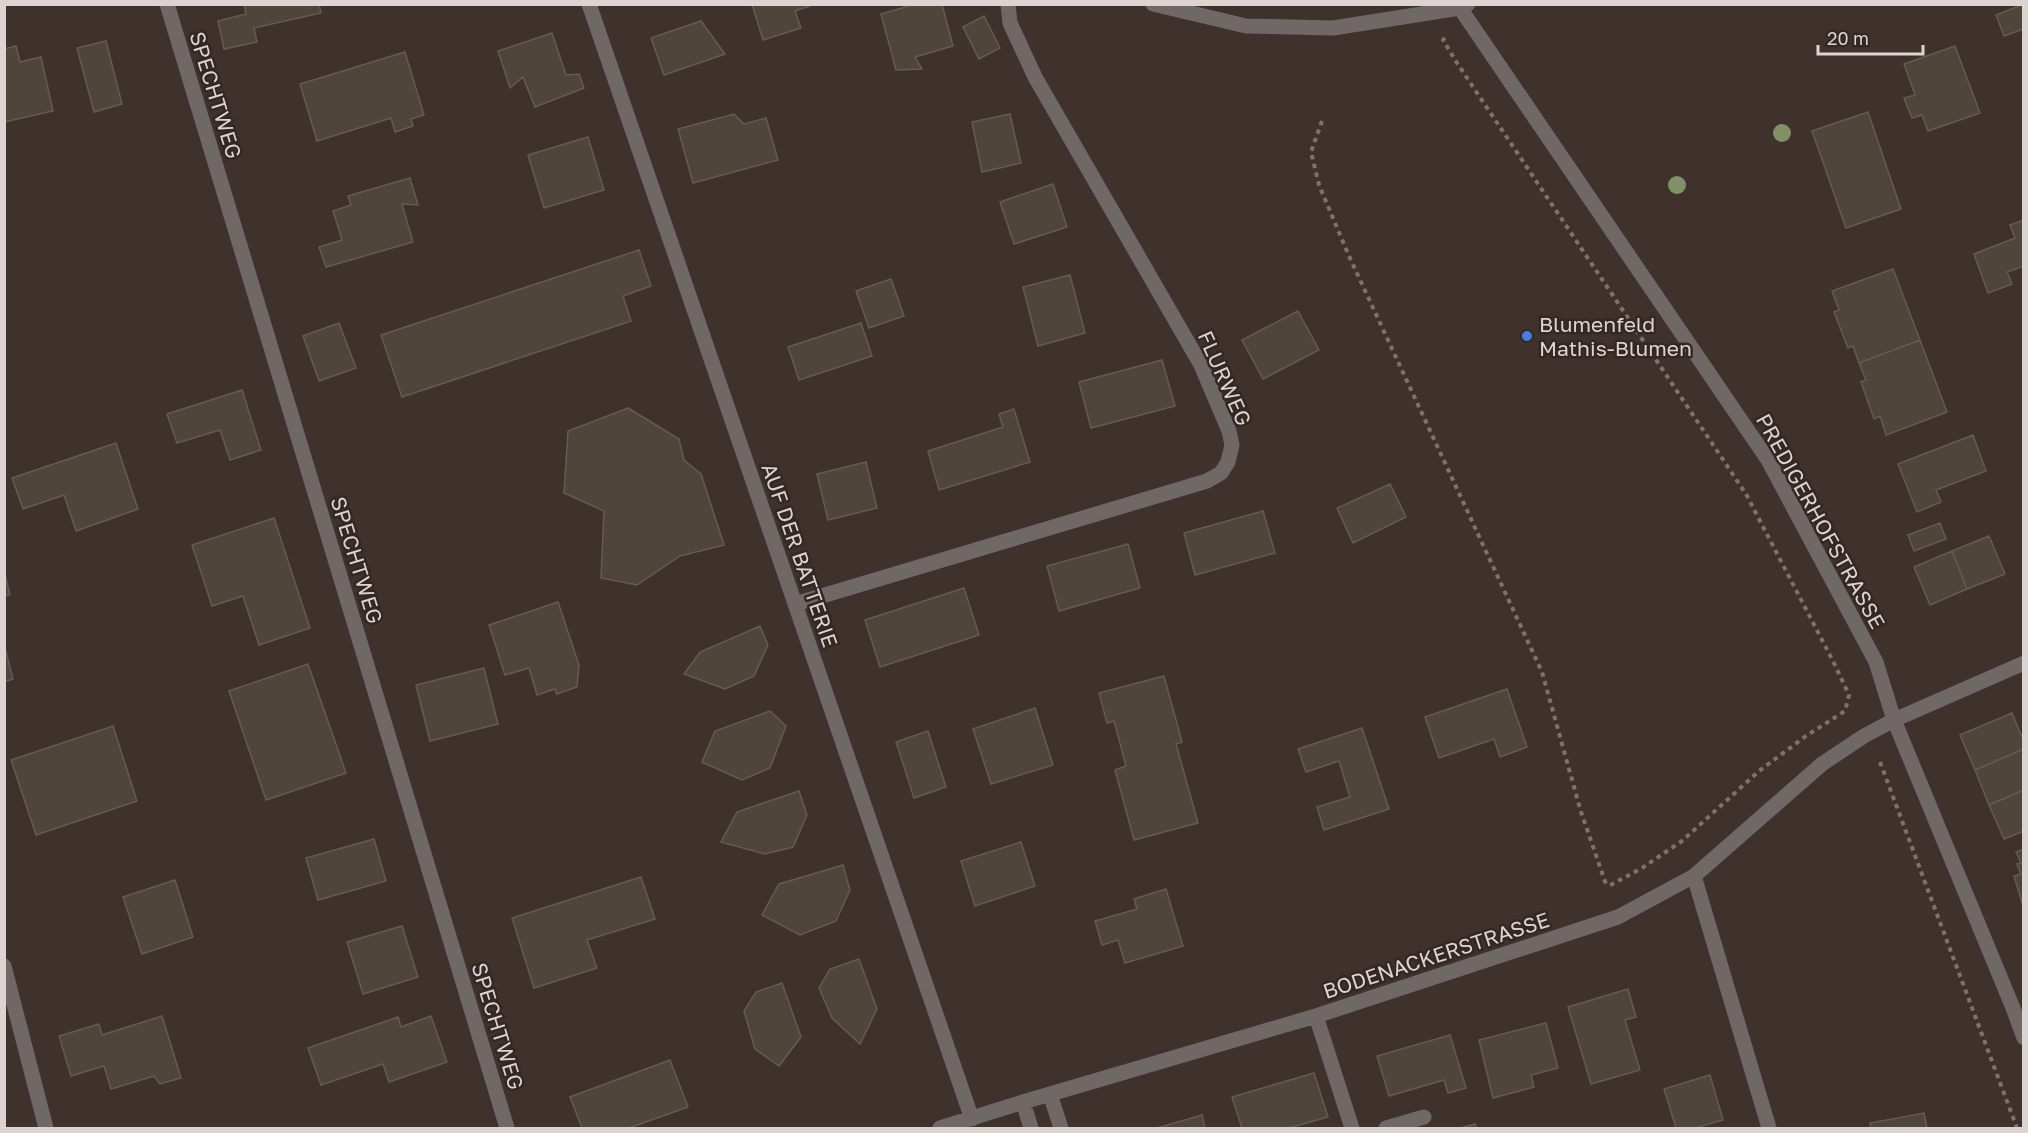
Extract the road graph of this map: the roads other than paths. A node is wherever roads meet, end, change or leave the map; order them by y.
1 (167, 4) edge
2 (589, 4) edge
3 (1008, 4) edge
4 (1153, 4) edge
5 (1464, 6) edge
6 (795, 604) junction
7 (2024, 663) edge
8 (1894, 720) junction
9 (1694, 876) junction
10 (4, 966) edge
11 (1316, 1016) junction
12 (2024, 1038) edge
13 (1050, 1094) junction
14 (1023, 1102) junction
15 (1424, 1117) dead end
16 (972, 1119) junction
17 (46, 1128) edge
18 (507, 1128) edge
19 (940, 1128) edge
20 (1031, 1128) edge
21 (1061, 1128) edge
22 (1352, 1128) edge
23 (1386, 1128) edge
24 (1768, 1128) edge

1 - 18 street, SPECHTWEG
2 - 6 street, AUF DER BATTERIE
3 - 6 street, FLURWEG
4 - 5 street
5 - 8 street, PREDIGERHOFSTRASSE
6 - 16 street, AUF DER BATTERIE
7 - 8 street, BODENACKERSTRASSE
8 - 9 street, BODENACKERSTRASSE
8 - 12 street, PREDIGERHOFSTRASSE
9 - 11 street, BODENACKERSTRASSE
9 - 24 street
10 - 17 street
11 - 13 street, BODENACKERSTRASSE
11 - 22 street
13 - 14 street, BODENACKERSTRASSE
13 - 21 street
14 - 16 street, BODENACKERSTRASSE
14 - 20 street
15 - 23 street
16 - 19 street, BODENACKERSTRASSE

